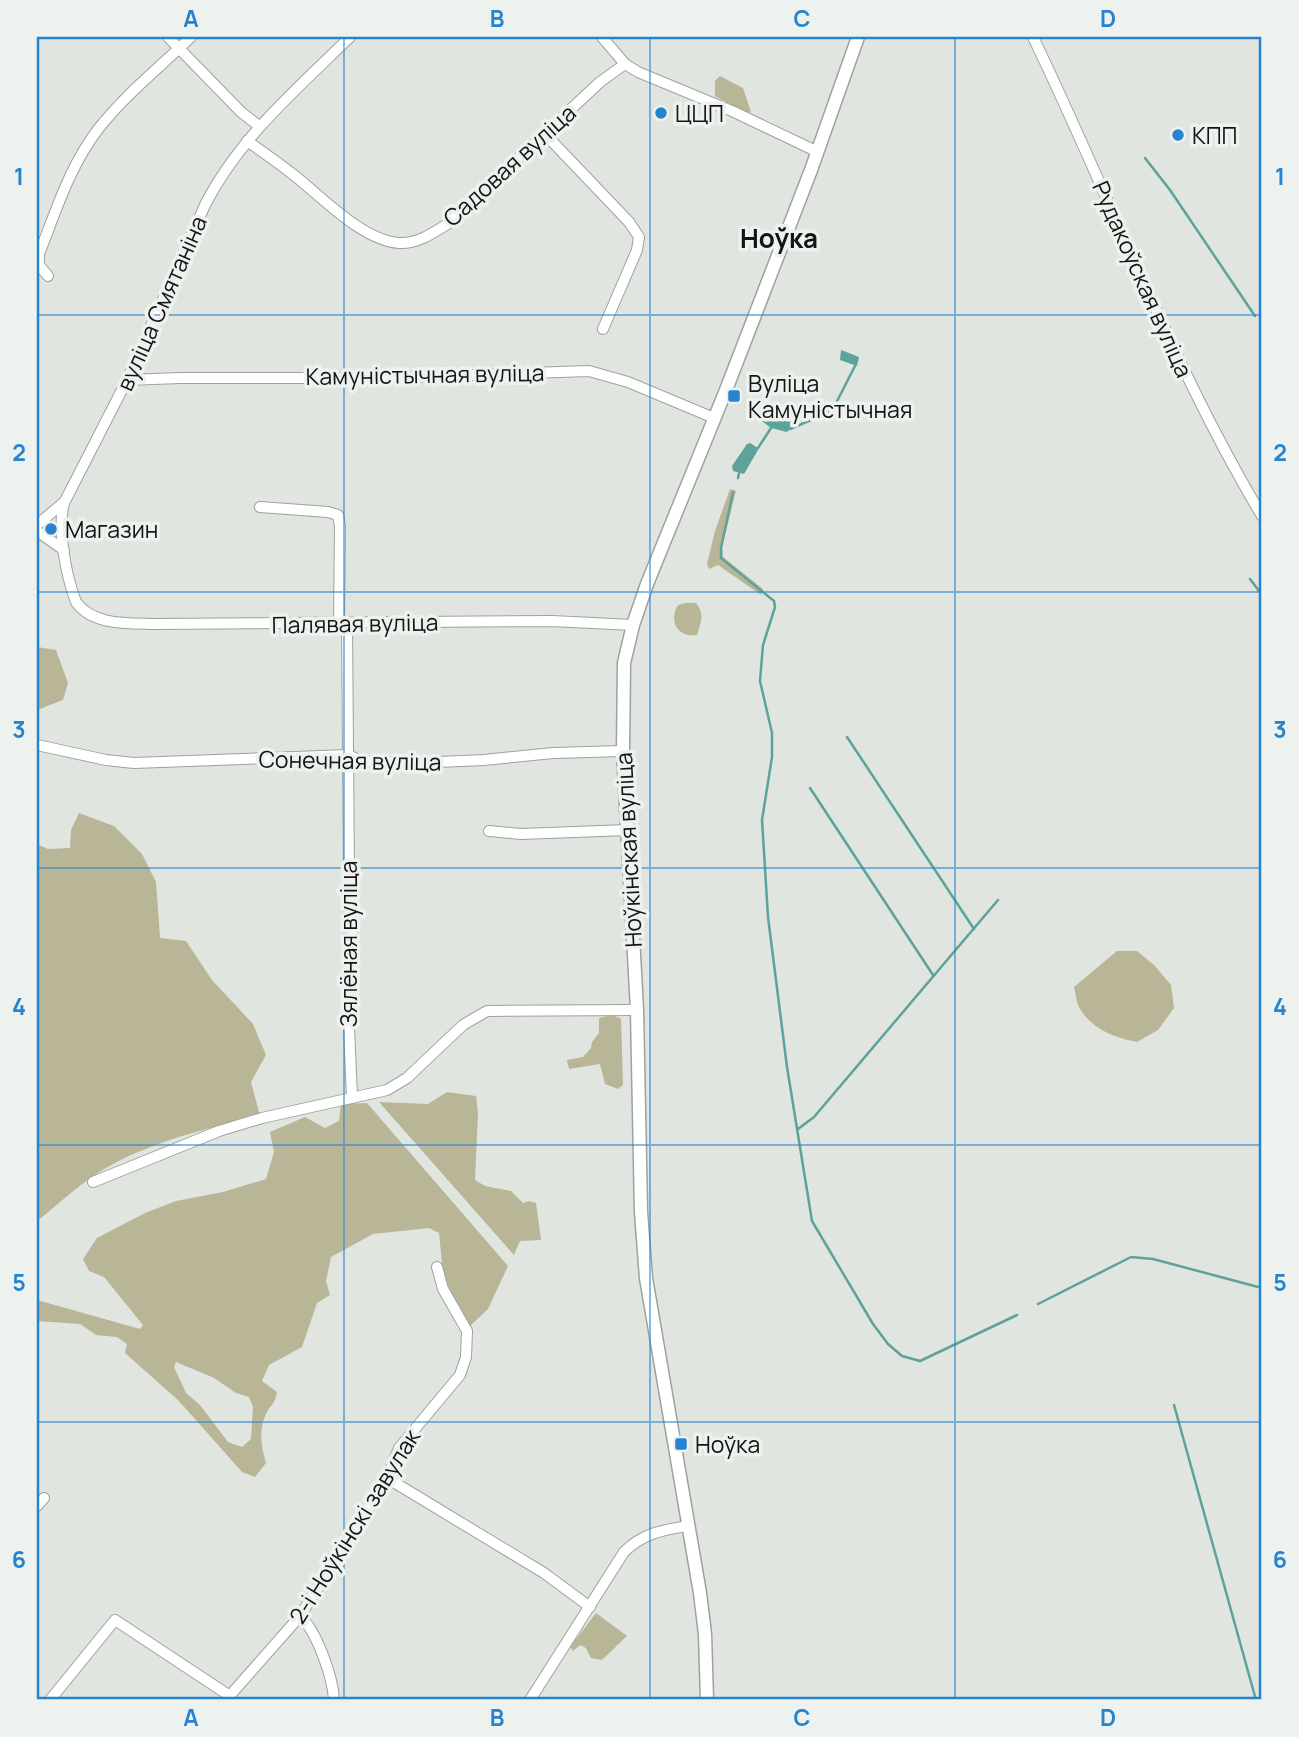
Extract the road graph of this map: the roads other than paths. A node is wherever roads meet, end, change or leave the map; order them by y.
1 (168, 37) edge
2 (191, 37) edge
3 (350, 37) edge
4 (602, 37) edge
5 (858, 37) edge
6 (1033, 37) edge
7 (179, 48) junction
8 (625, 64) junction
9 (259, 126) junction
10 (545, 134) junction
11 (247, 141) junction
12 (818, 152) junction
13 (48, 276) dead end
14 (603, 330) dead end
15 (127, 380) junction
16 (714, 418) junction
17 (64, 503) junction
18 (260, 507) dead end
19 (1262, 516) edge
20 (37, 525) edge
21 (37, 531) edge
22 (64, 550) junction
23 (81, 609) joint
24 (343, 623) junction
25 (633, 625) junction
26 (37, 745) edge
27 (623, 751) junction
28 (348, 755) junction
29 (627, 830) junction
30 (489, 831) dead end
31 (637, 1010) junction
32 (352, 1096) junction
33 (93, 1182) dead end
34 (437, 1267) dead end
35 (387, 1478) junction
36 (688, 1526) junction
37 (590, 1607) junction
38 (300, 1616) junction
39 (228, 1698) edge
40 (50, 1700) edge
41 (334, 1700) edge
42 (530, 1700) edge
43 (707, 1700) edge

1 - 7 street
2 - 7 street
3 - 9 street, вуліца Смятаніна
4 - 8 street
5 - 12 main road, Ноўкінская вуліца
6 - 19 street, Рудакоўская вуліца
7 - 9 street
7 - 13 street
8 - 10 street, Садовая вуліца
8 - 12 street
9 - 11 street, вуліца Смятаніна
10 - 11 street, Садовая вуліца
10 - 14 street
11 - 15 street, вуліца Смятаніна
12 - 16 main road, Ноўкінская вуліца
15 - 16 street, Камуністычная вуліца
15 - 17 street, вуліца Смятаніна
16 - 25 main road, Ноўкінская вуліца
17 - 20 street
17 - 22 street, вуліца Смятаніна
18 - 24 street, Зялёная вуліца
21 - 22 street
22 - 23 street, вуліца Смятаніна
23 - 24 street, Палявая вуліца
24 - 25 street, Палявая вуліца
24 - 28 street, Зялёная вуліца
25 - 27 main road, Ноўкінская вуліца
26 - 28 street, Сонечная вуліца
27 - 28 street, Сонечная вуліца
27 - 29 main road, Ноўкінская вуліца
28 - 32 street, Зялёная вуліца
29 - 30 street
29 - 31 main road, Ноўкінская вуліца
31 - 32 street
31 - 36 main road, Ноўкінская вуліца
32 - 33 street
34 - 35 street, 2-і Ноўкінскі завулак
35 - 37 street
35 - 38 street, 2-і Ноўкінскі завулак
36 - 37 street
36 - 43 main road, Ноўкінская вуліца
37 - 42 street
38 - 39 street, 2-і Ноўкінскі завулак
38 - 41 street
39 - 40 street

